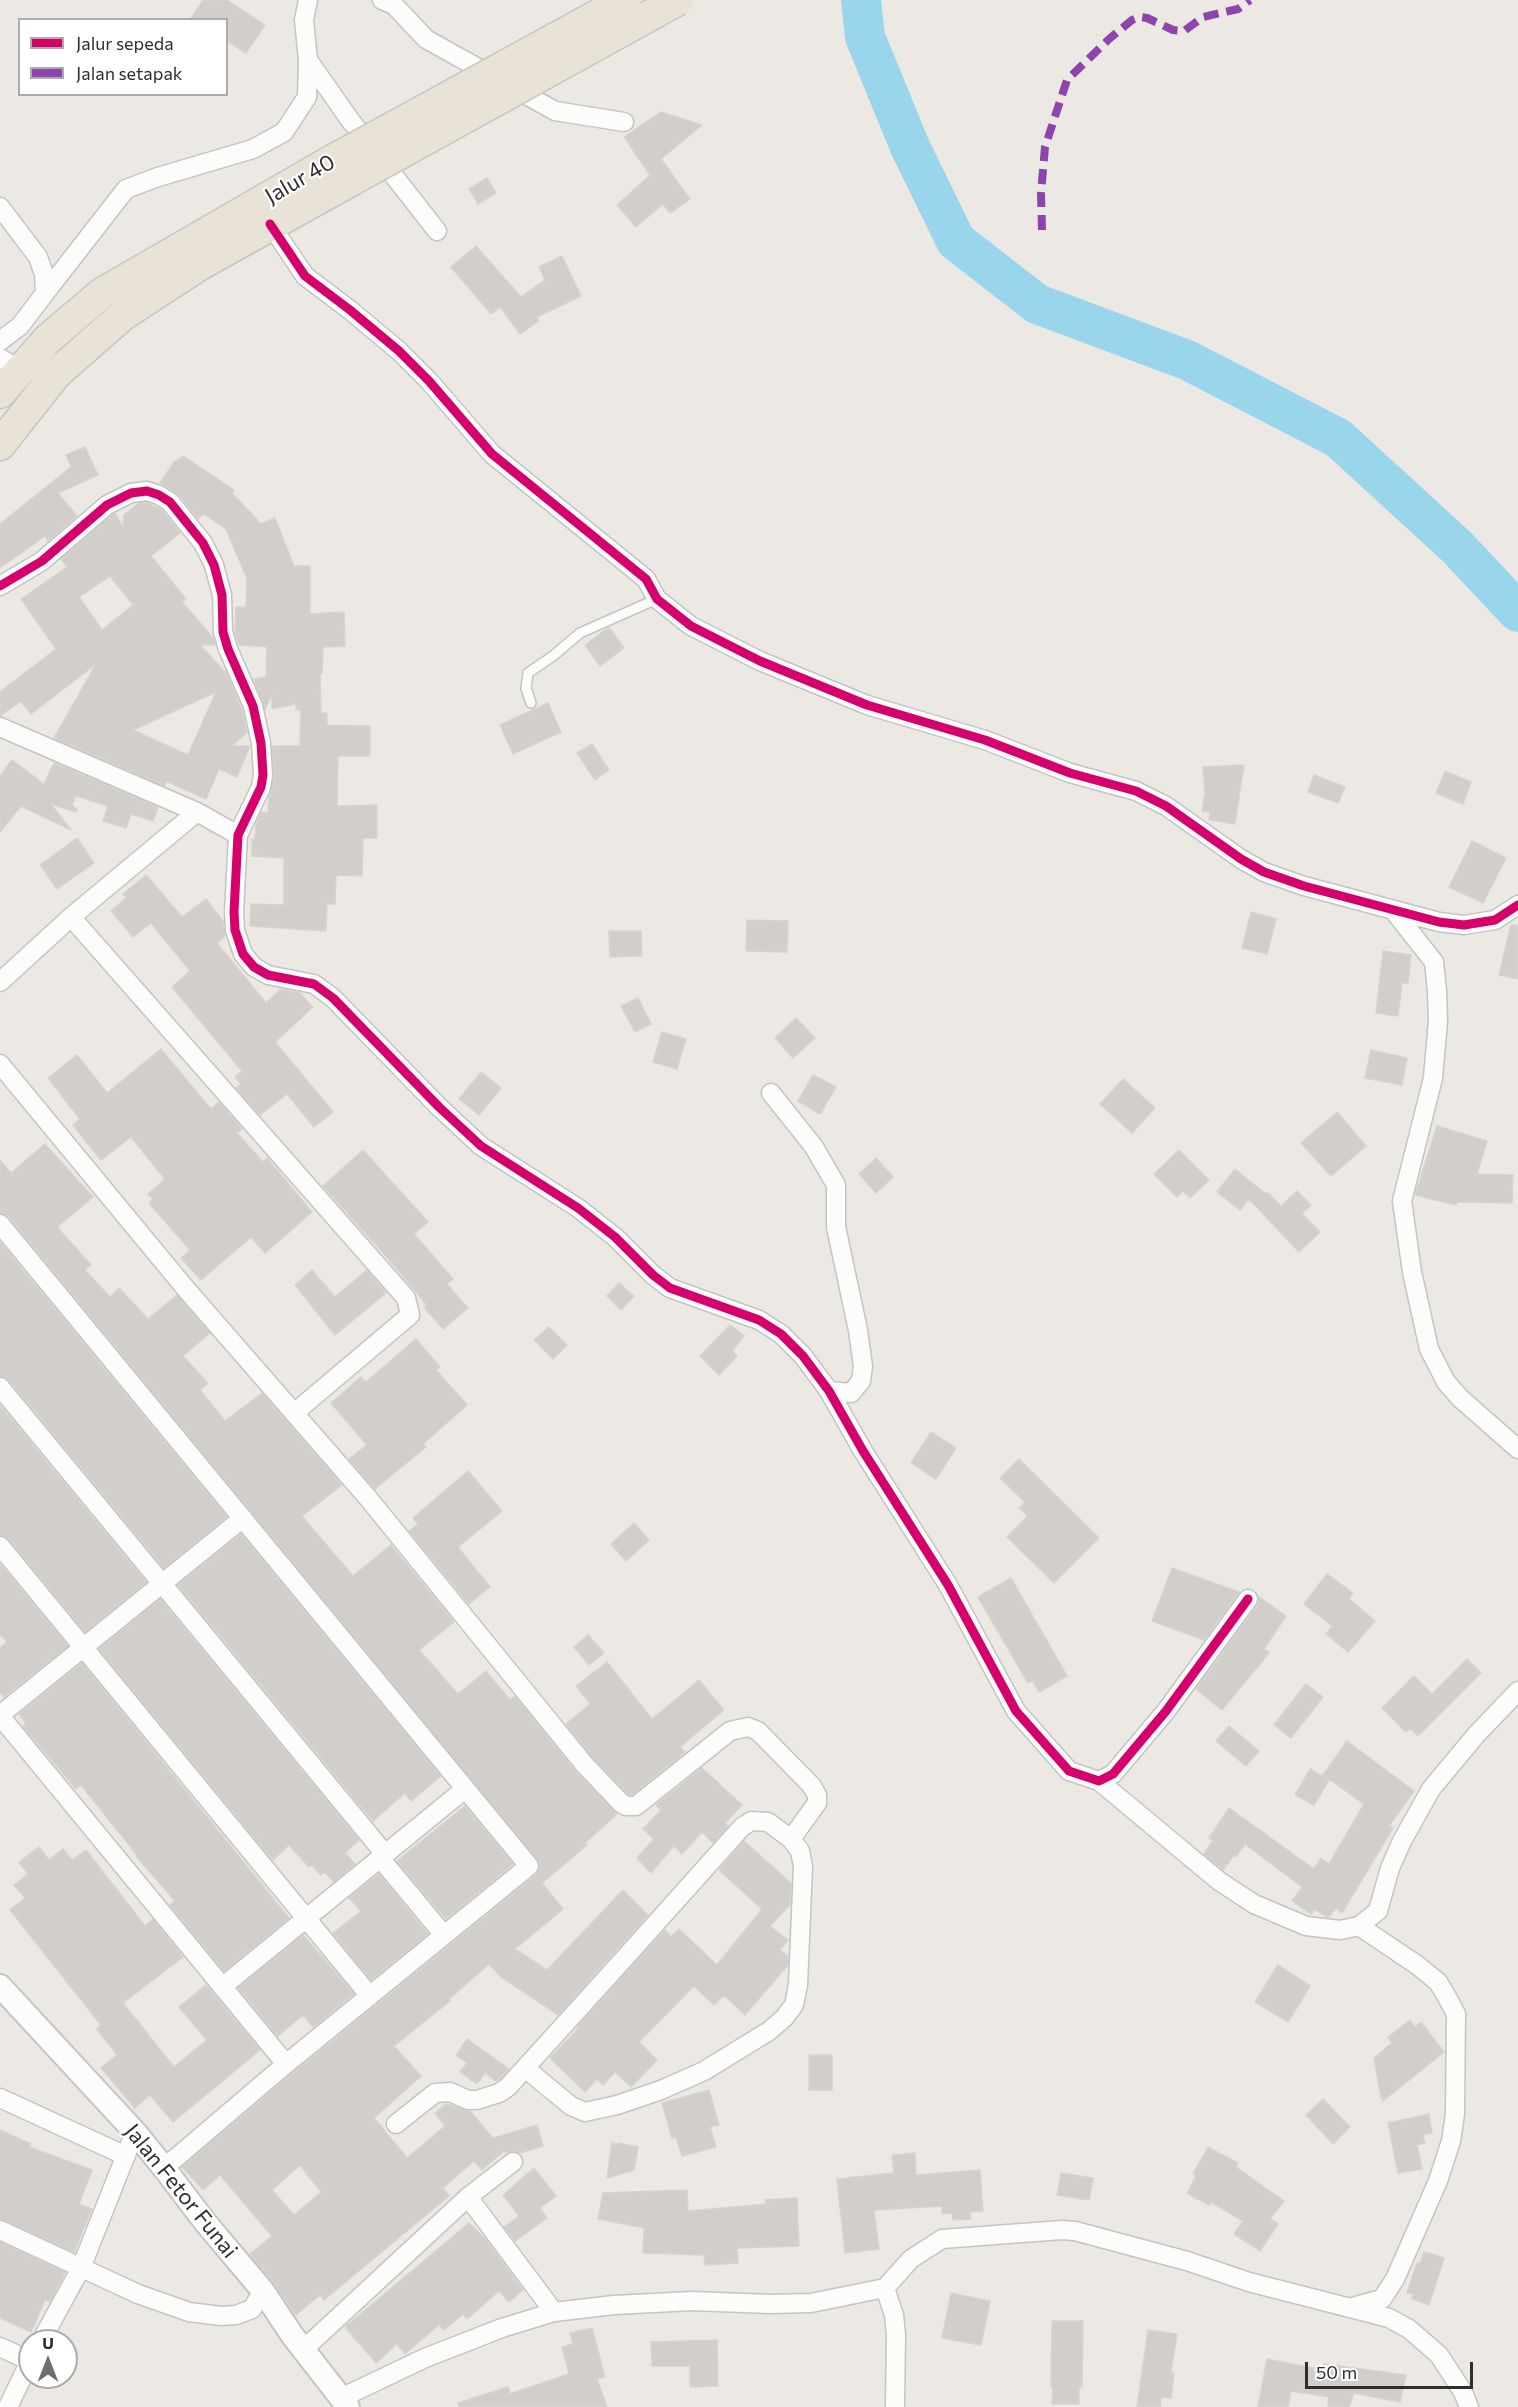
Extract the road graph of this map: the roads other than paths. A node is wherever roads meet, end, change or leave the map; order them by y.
1 (308, 0) edge
2 (382, 0) edge
3 (625, 0) edge
4 (678, 0) edge
5 (308, 60) junction
6 (624, 122) dead end
7 (337, 173) junction
8 (0, 207) edge
9 (270, 224) junction
10 (437, 231) dead end
11 (45, 293) junction
12 (0, 341) edge
13 (10, 364) edge
14 (0, 393) edge
15 (0, 445) edge
16 (0, 586) edge
17 (657, 599) junction
18 (531, 703) dead end
19 (0, 727) edge
20 (197, 812) junction
21 (238, 835) junction
22 (1518, 905) edge
23 (1393, 910) junction
24 (71, 917) junction
25 (0, 981) edge
26 (0, 1064) edge
27 (771, 1093) dead end
28 (0, 1224) edge
29 (0, 1387) edge
30 (829, 1391) junction
31 (294, 1413) junction
32 (1518, 1449) edge
33 (243, 1518) junction
34 (0, 1546) edge
35 (162, 1584) junction
36 (1248, 1599) dead end
37 (83, 1647) junction
38 (1518, 1691) edge
39 (0, 1715) edge
40 (1099, 1780) junction
41 (465, 1789) junction
42 (790, 1839) junction
43 (383, 1856) junction
44 (307, 1918) junction
45 (1359, 1926) junction
46 (444, 1935) junction
47 (0, 1986) edge
48 (222, 1987) junction
49 (370, 1996) junction
50 (286, 2064) junction
51 (525, 2068) junction
52 (0, 2098) edge
53 (396, 2124) dead end
54 (135, 2132) junction
55 (126, 2156) junction
56 (513, 2162) dead end
57 (164, 2168) junction
58 (468, 2198) junction
59 (0, 2230) edge
60 (81, 2268) junction
61 (885, 2288) junction
62 (263, 2291) junction
63 (1347, 2308) junction
64 (554, 2312) junction
65 (48, 2329) edge
66 (0, 2347) edge
67 (304, 2349) junction
68 (18, 2355) edge
69 (18, 2386) edge
70 (344, 2403) edge
71 (8, 2407) edge
72 (896, 2407) edge
73 (1469, 2407) edge

1 - 5 street
2 - 6 street
3 - 7 highway, Jalur 40, bridge
4 - 7 highway, bridge
5 - 10 street
5 - 11 street
7 - 9 highway, Jalur 40
7 - 13 highway, Jalur 40
8 - 11 street
9 - 15 highway, Jalur 40
9 - 17 street
11 - 12 street
13 - 14 highway, Jalur 40
16 - 21 street
17 - 18 lane
17 - 23 street
19 - 20 street
20 - 21 street
20 - 24 street
21 - 30 street
22 - 23 street
23 - 32 street
24 - 25 street
24 - 31 street
26 - 31 street
27 - 30 street
28 - 33 street
29 - 35 street
30 - 40 street
31 - 42 street
33 - 35 street
33 - 41 street
34 - 37 street
35 - 37 street
35 - 43 street
36 - 40 street
37 - 39 street
37 - 44 street
38 - 45 street
39 - 48 street
40 - 45 street
41 - 43 street
41 - 46 street
42 - 51 street
42 - 51 street
43 - 44 street
43 - 46 street
44 - 48 street
44 - 49 street
45 - 63 street
46 - 49 street
47 - 54 street, Jalan Fetor Funai
48 - 50 street
49 - 50 street
50 - 57 street
51 - 53 street
52 - 55 street
54 - 55 street
54 - 57 street, Jalan Fetor Funai
55 - 60 street
56 - 58 street
57 - 62 street, Jalan Fetor Funai
58 - 64 street
58 - 67 street
59 - 60 street
60 - 62 street
60 - 65 street
61 - 63 street
61 - 64 street
61 - 72 street
62 - 67 street, Jalan Fetor Funai
63 - 73 street
64 - 70 street
66 - 68 street
67 - 70 street, Jalan Fetor Funai
69 - 71 street

